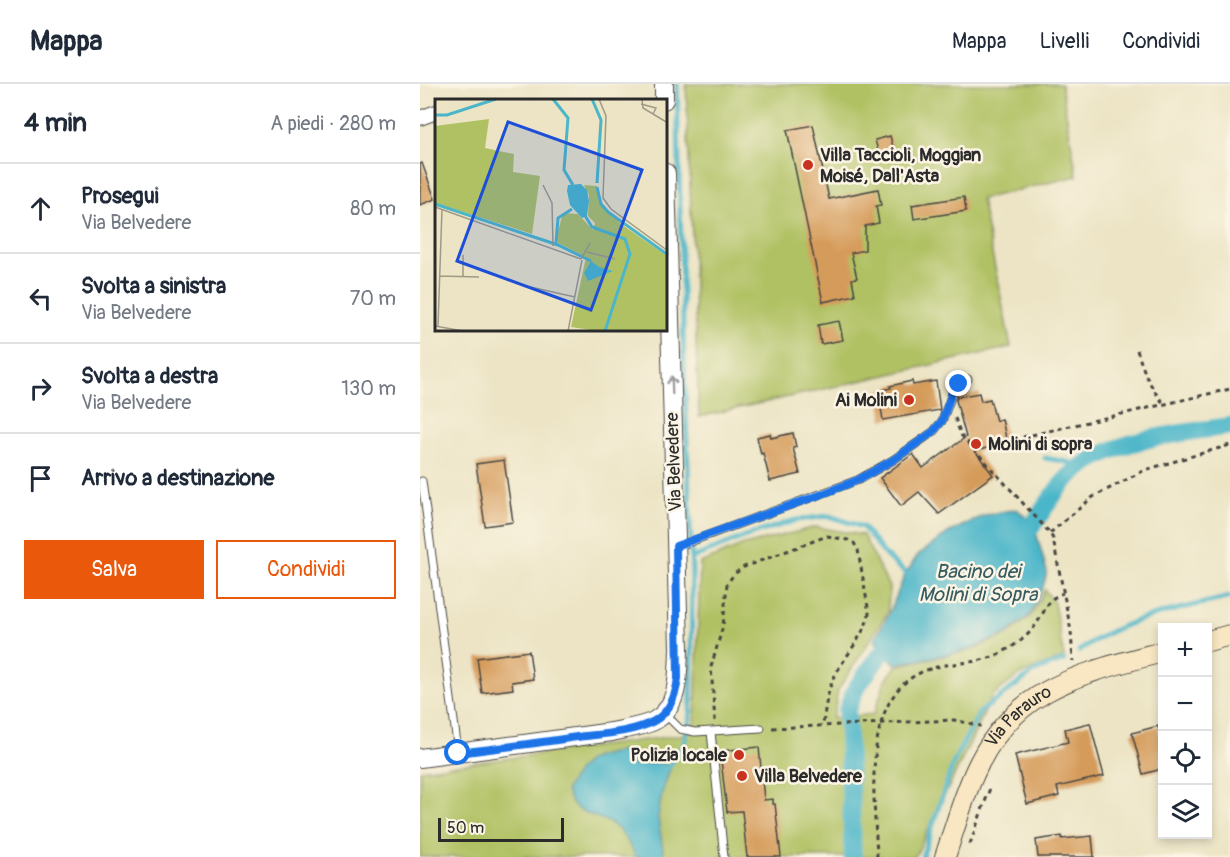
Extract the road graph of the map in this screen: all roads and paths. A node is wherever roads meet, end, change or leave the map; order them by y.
1 (435, 112) edge
2 (420, 118) edge
3 (668, 230) edge
4 (1137, 350) dead end
5 (968, 379) dead end
6 (1230, 389) edge
7 (1164, 404) junction
8 (947, 410) junction
9 (1023, 437) dead end
10 (1230, 445) edge
11 (422, 481) dead end
12 (1050, 533) junction
13 (679, 546) junction
14 (1064, 592) junction
15 (1230, 634) edge
16 (1212, 639) edge
17 (1158, 653) edge
18 (1073, 661) dead end
19 (664, 713) junction
20 (881, 723) junction
21 (823, 725) junction
22 (976, 725) dead end
23 (762, 728) joint
24 (713, 732) junction
25 (458, 753) junction
26 (420, 758) edge
27 (991, 784) dead end
28 (969, 847) dead end
29 (724, 857) edge
30 (877, 857) edge
31 (945, 857) edge

1 - 2 street
13 -> 3 street, Via Belvedere
4 - 7 path
5 - 8 lane
6 - 7 path
7 - 9 path
8 - 12 path
8 - 13 lane
10 - 12 path
11 - 25 lane
12 - 14 path
13 - 19 street, Via Belvedere
14 - 18 path
14 - 20 path
15 - 16 main road
17 - 31 main road, Via Parauro
19 - 24 lane
19 - 25 street
20 - 21 path
20 - 22 path
20 - 30 path
21 - 23 path
21 - 24 path
23 - 24 lane
24 - 29 lane
25 - 26 street
27 - 28 path

